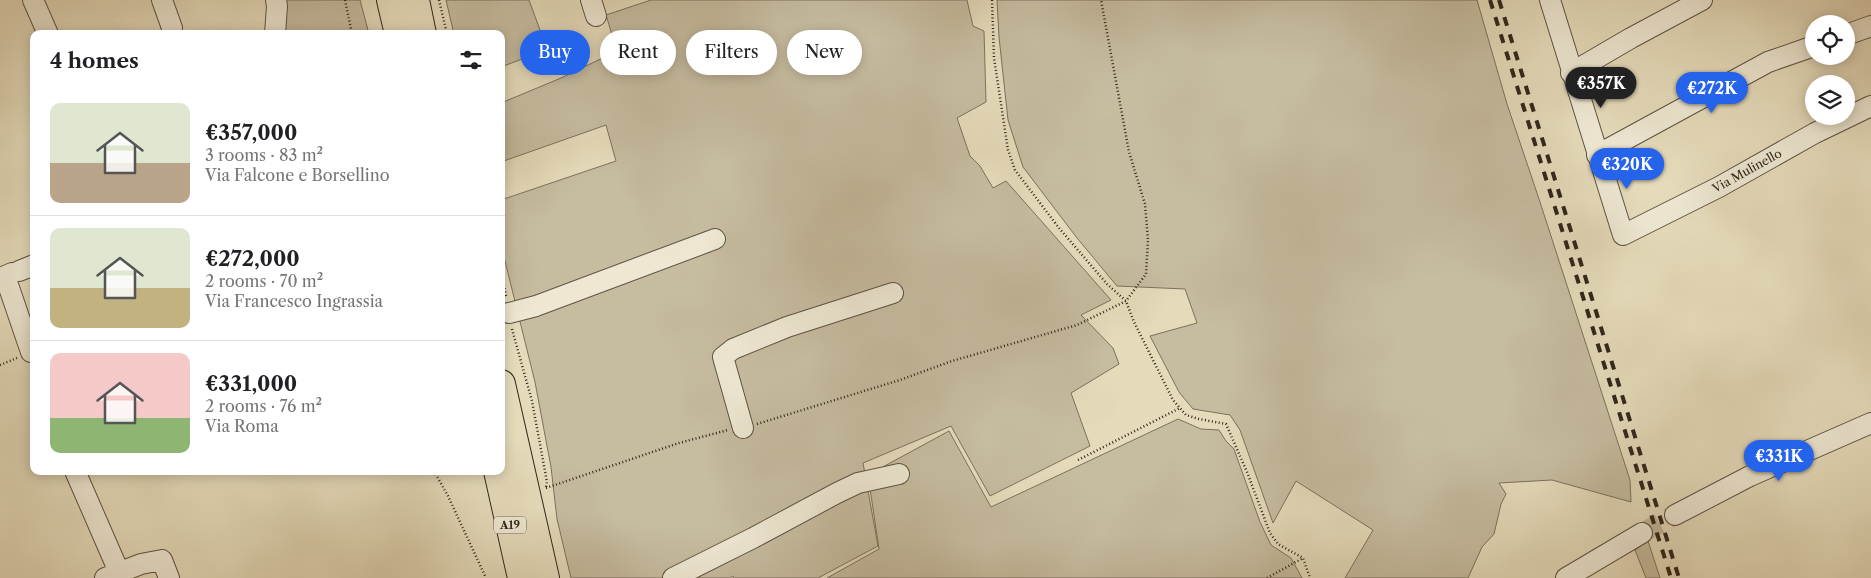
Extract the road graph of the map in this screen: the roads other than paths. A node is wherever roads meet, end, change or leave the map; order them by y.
1 (33, 0) edge
2 (162, 0) edge
3 (276, 0) edge
4 (391, 0) edge
5 (414, 0) edge
6 (1550, 0) edge
7 (1702, 0) edge
8 (1871, 26) edge
9 (172, 28) dead end
10 (46, 30) edge
11 (275, 30) edge
12 (398, 30) edge
13 (421, 30) edge
14 (1855, 32) edge
15 (1805, 49) edge
16 (1571, 73) junction
17 (1871, 106) edge
18 (1597, 155) junction
19 (715, 239) dead end
20 (18, 271) edge
21 (893, 293) dead end
22 (509, 313) road end
23 (30, 346) edge
24 (505, 402) edge
25 (1871, 422) edge
26 (743, 428) road end
27 (899, 474) dead end
28 (76, 475) edge
29 (499, 475) edge
30 (1675, 515) tunnel mouth
31 (1642, 533) tunnel mouth
32 (112, 575) edge
33 (169, 578) edge
34 (522, 578) edge
35 (545, 578) edge
36 (673, 578) edge
37 (1566, 578) edge

1 - 10 street
2 - 9 street
3 - 11 street
4 - 12 highway
5 - 13 highway
6 - 16 street
7 - 16 street
8 - 14 street
15 - 18 street
16 - 18 street
17 - 18 street, Via Mulinello
19 - 22 street
20 - 23 street
21 - 26 street
24 - 35 highway, A19
25 - 30 street
27 - 36 street
28 - 32 street
29 - 34 highway, A19
31 - 37 street
32 - 33 street

